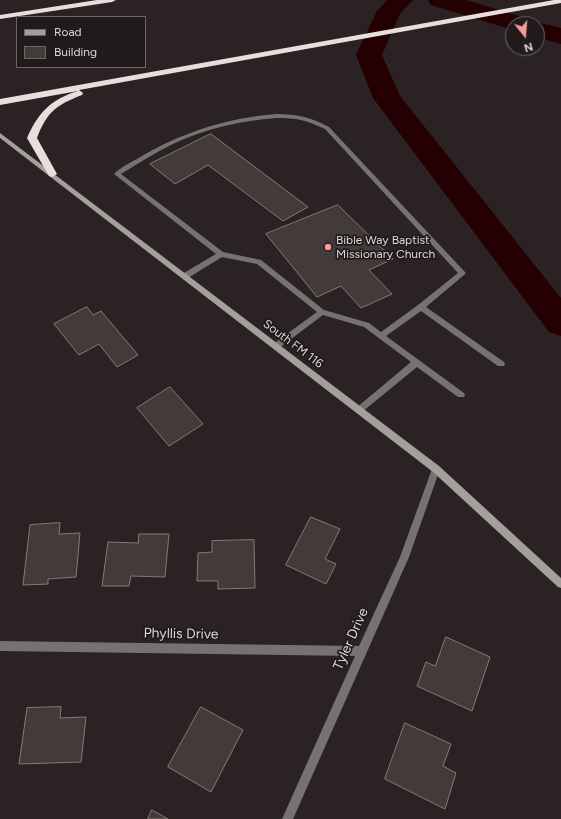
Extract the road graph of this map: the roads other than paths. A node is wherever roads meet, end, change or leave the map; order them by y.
1 (112, 0) edge
2 (561, 1) edge
3 (0, 17) edge
4 (107, 82) junction
5 (0, 102) edge
6 (0, 135) edge
7 (52, 174) junction
8 (221, 254) junction
9 (185, 276) junction
10 (421, 306) junction
11 (322, 312) junction
12 (381, 336) junction
13 (276, 346) junction
14 (416, 363) junction
15 (501, 364) dead end
16 (461, 396) dead end
17 (359, 410) junction
18 (436, 469) junction
19 (561, 584) edge
20 (0, 646) edge
21 (361, 651) junction
22 (287, 819) edge

1 - 3 highway
2 - 4 highway
4 - 5 highway
4 - 7 highway
6 - 7 main road, South FM 116
7 - 9 main road, South FM 116
8 - 9 street
8 - 10 street
8 - 11 street
9 - 13 main road, South FM 116
10 - 12 street
10 - 15 street
11 - 12 street
11 - 13 street
12 - 14 street
13 - 17 main road, South FM 116
14 - 16 street
14 - 17 street
17 - 18 main road, South FM 116
18 - 19 main road, South FM 116
18 - 21 street, Tyler Drive
20 - 21 street, Phyllis Drive
21 - 22 street, Tyler Drive

